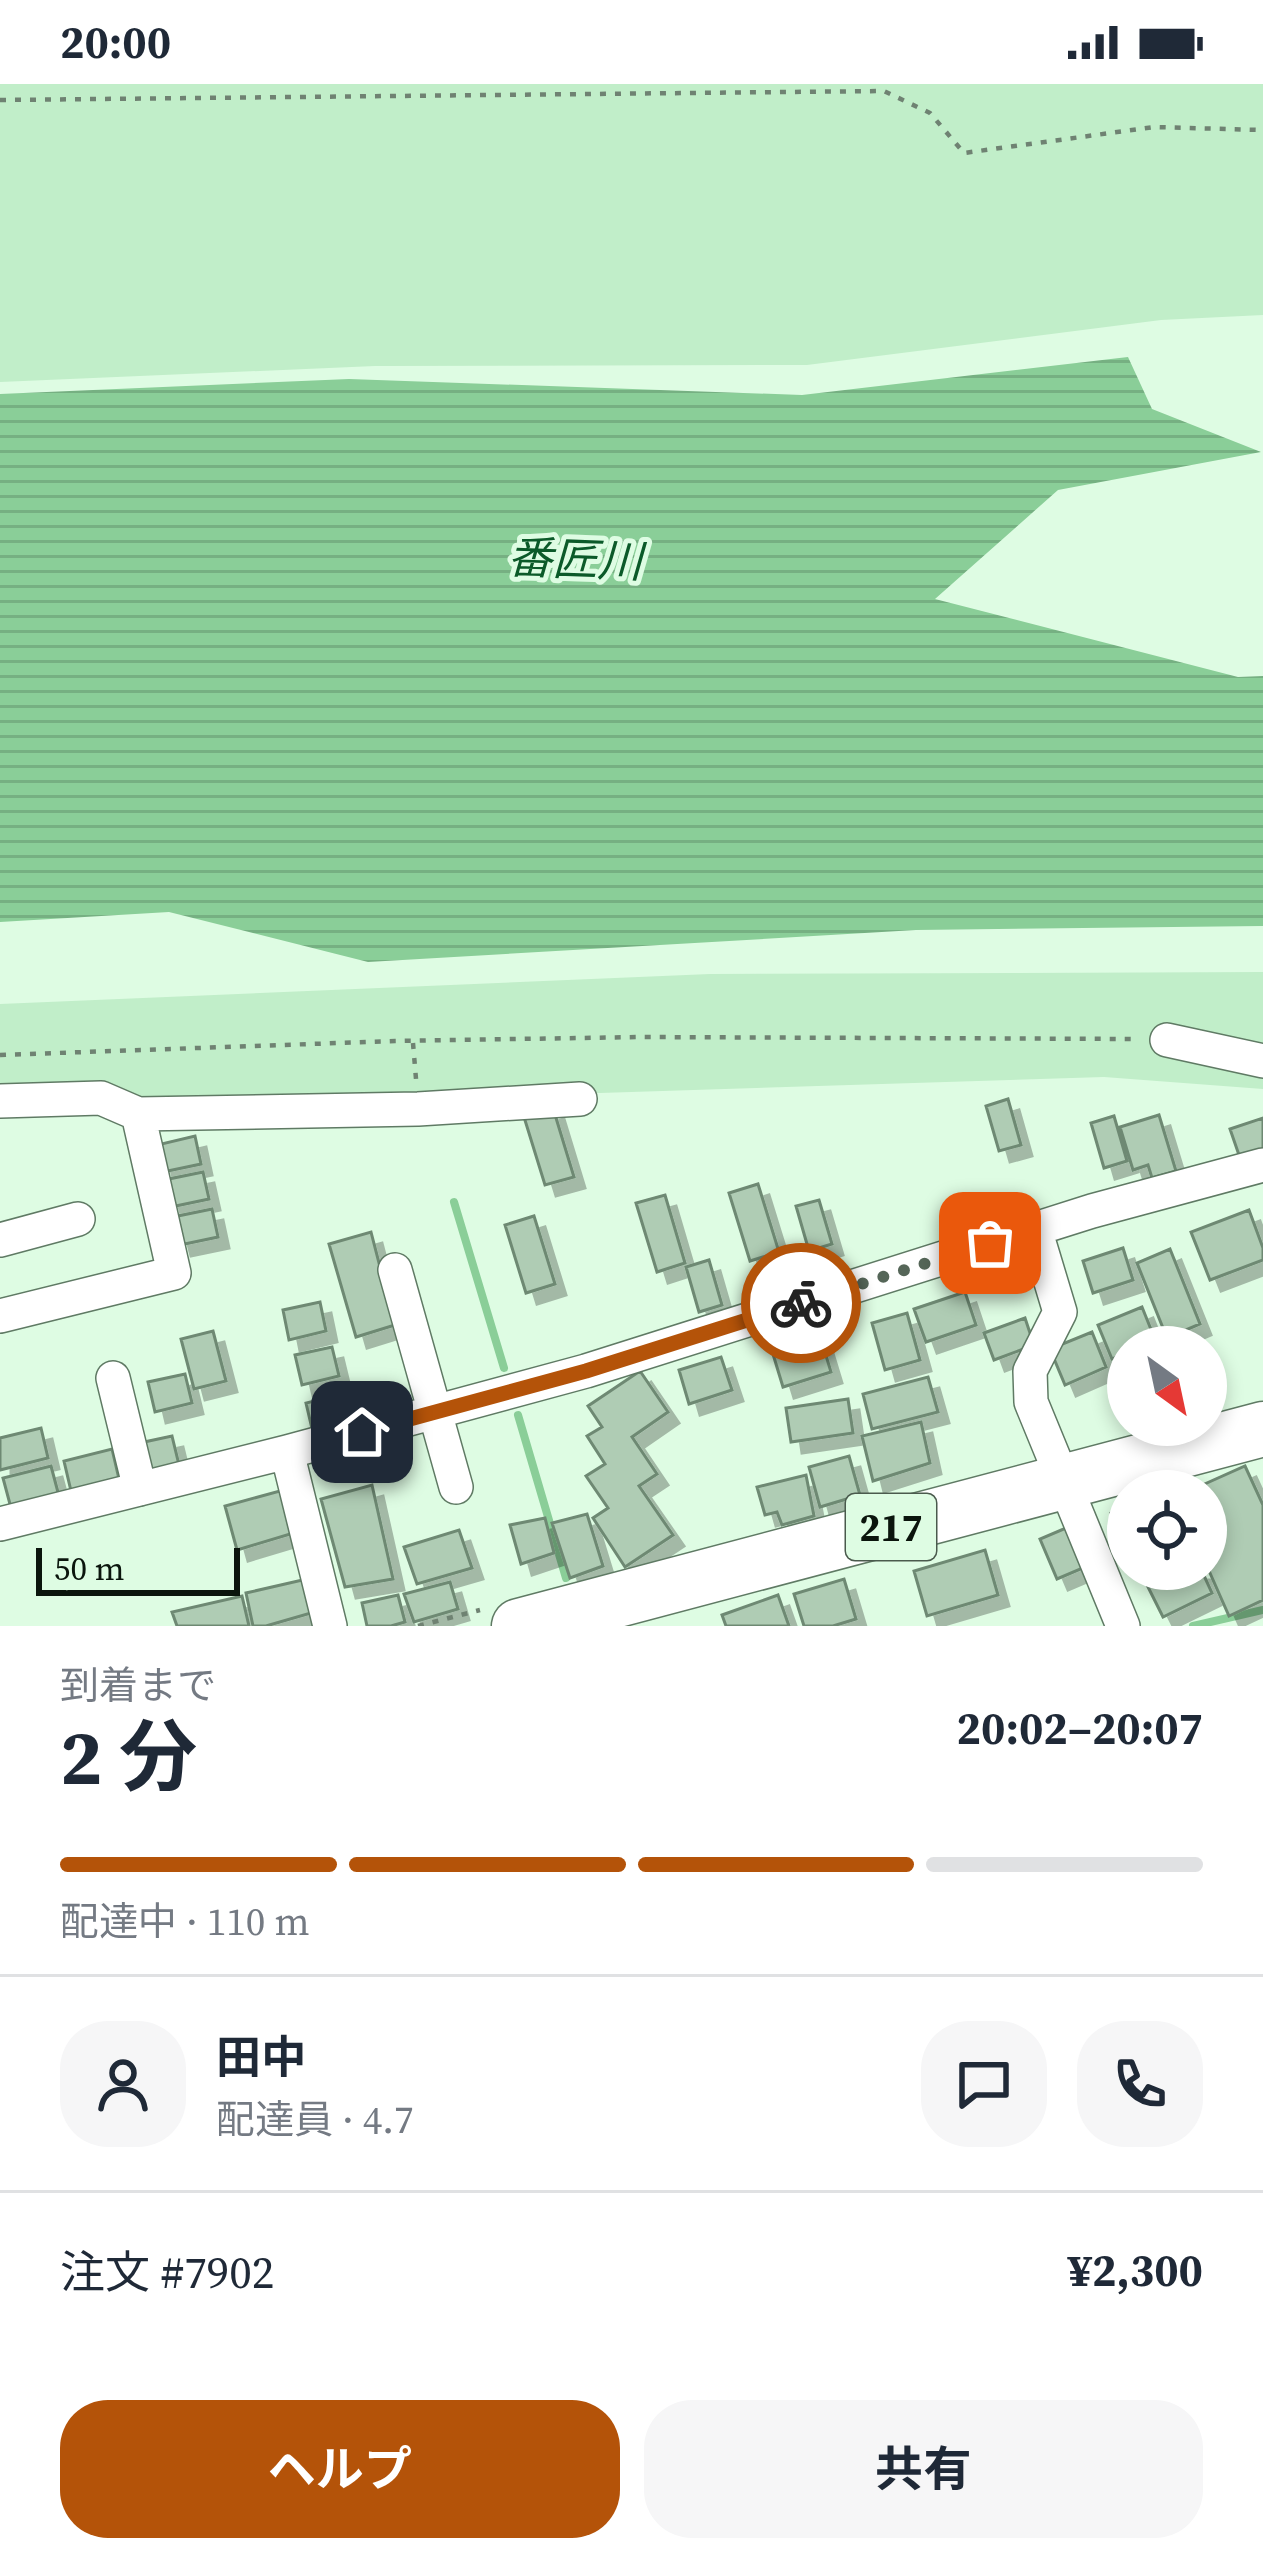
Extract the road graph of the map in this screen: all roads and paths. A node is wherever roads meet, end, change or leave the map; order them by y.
1 (231, 84) edge
2 (650, 84) edge
3 (651, 93) junction
4 (231, 97) junction
5 (0, 100) edge
6 (1263, 130) edge
7 (1167, 1040) junction
8 (1263, 1040) edge
9 (413, 1041) junction
10 (0, 1054) edge
11 (1263, 1061) edge
12 (580, 1099) dead end
13 (0, 1101) edge
14 (418, 1109) junction
15 (138, 1114) junction
16 (1263, 1165) edge
17 (78, 1219) dead end
18 (1035, 1229) junction
19 (0, 1240) edge
20 (395, 1270) dead end
21 (0, 1316) edge
22 (113, 1378) dead end
23 (437, 1412) junction
24 (1263, 1429) edge
25 (287, 1453) junction
26 (1064, 1482) junction
27 (456, 1487) dead end
28 (140, 1489) junction
29 (0, 1523) edge
30 (330, 1626) edge
31 (519, 1626) edge
32 (1124, 1626) edge

1 - 4 path
2 - 3 path
3 - 4 path
3 - 6 path
4 - 5 path
7 - 8 street
7 - 9 path
7 - 11 street
9 - 10 path
9 - 14 path
12 - 14 street
13 - 15 street
14 - 15 street
15 - 21 street
16 - 18 street
17 - 19 street
18 - 23 street
18 - 26 street
20 - 23 street
22 - 28 street
23 - 25 street
23 - 27 street
24 - 26 highway, 217
25 - 28 street
25 - 30 street
26 - 31 highway, 217
26 - 32 street
28 - 29 street

